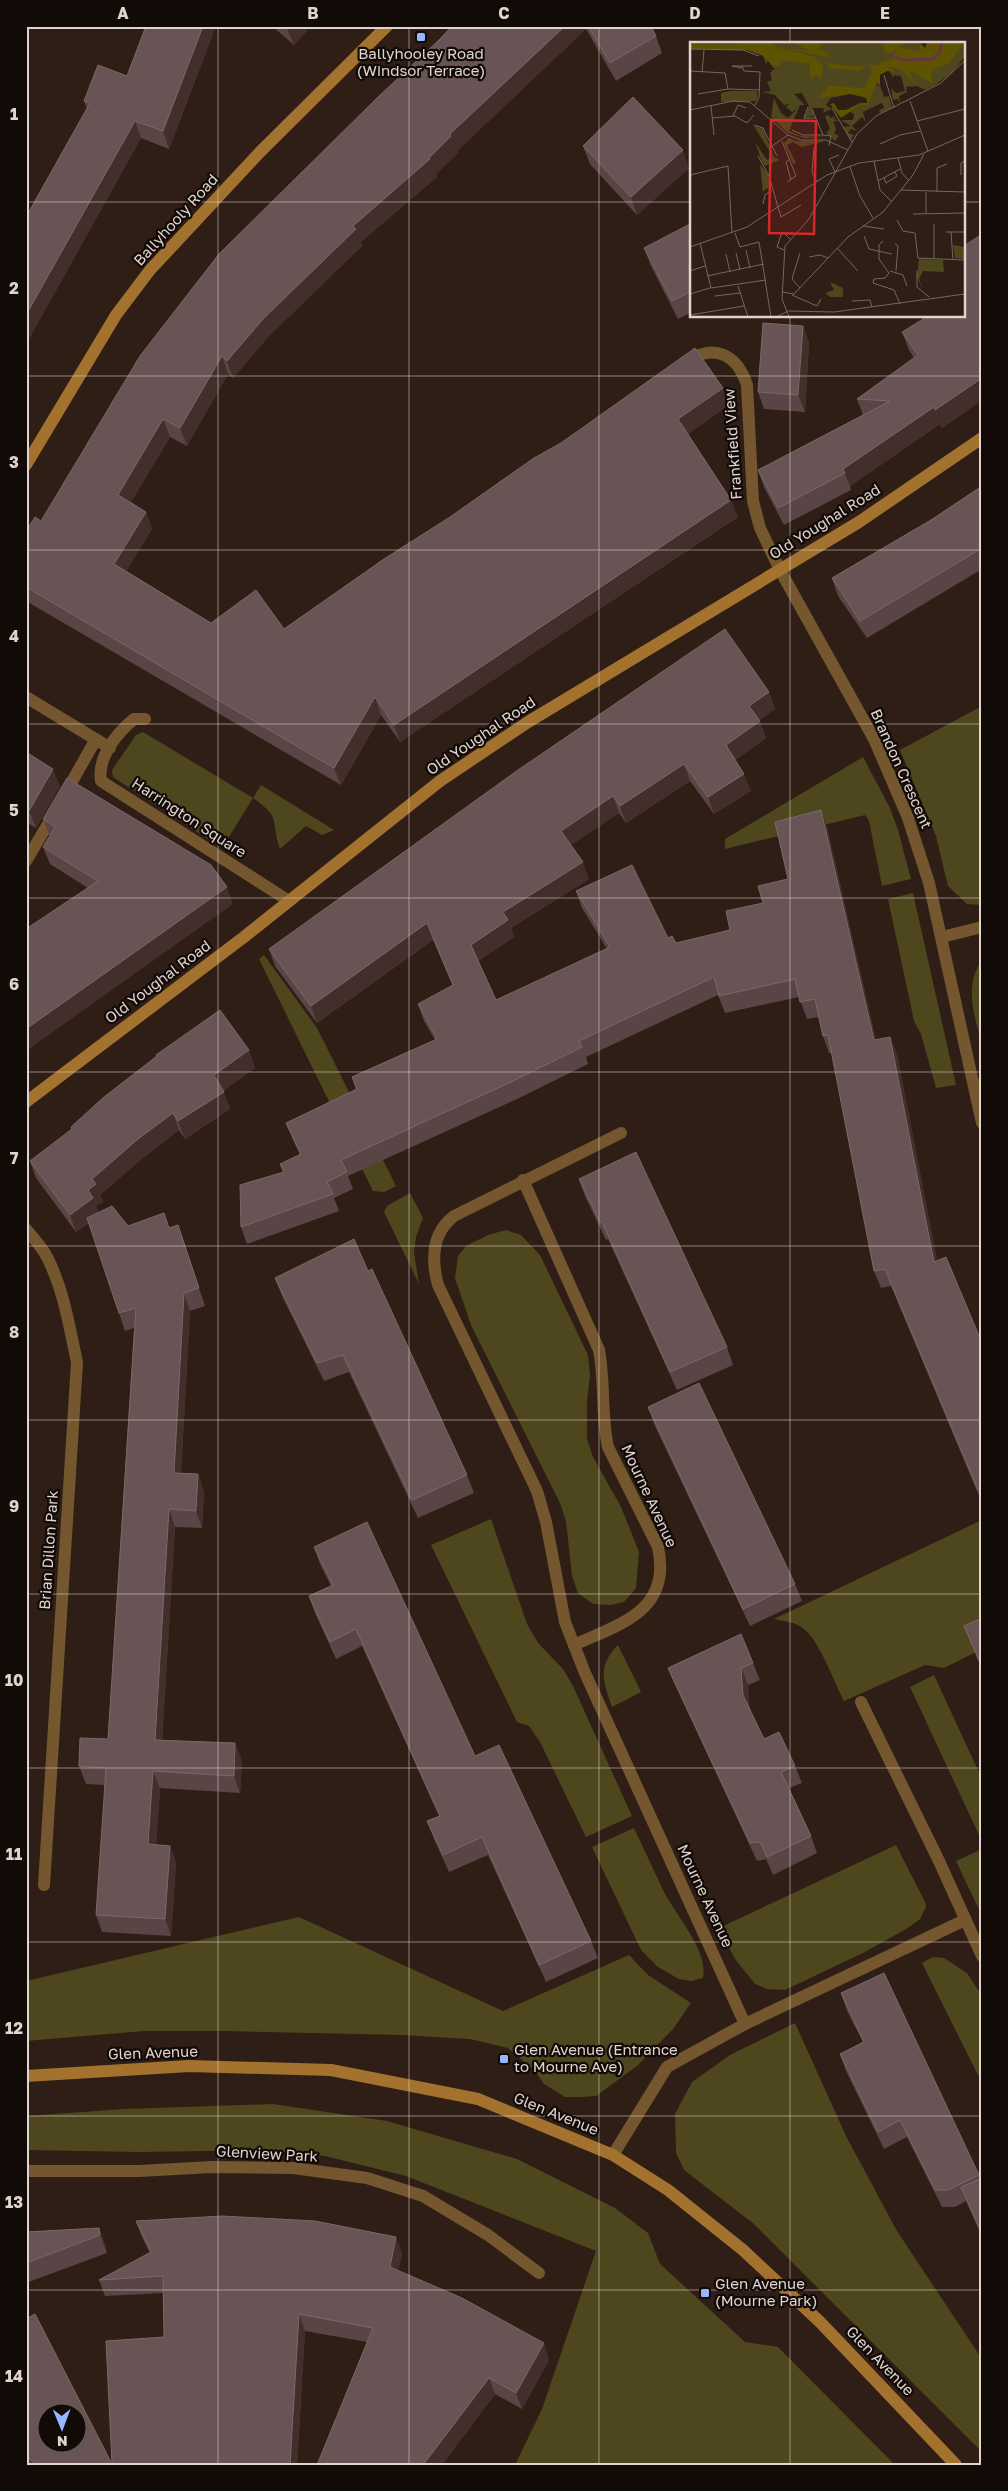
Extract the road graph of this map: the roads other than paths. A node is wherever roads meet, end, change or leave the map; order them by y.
1 (387, 26) edge
2 (673, 371) edge
3 (982, 438) edge
4 (26, 465) edge
5 (780, 570) junction
6 (26, 697) edge
7 (145, 719) dead end
8 (96, 739) junction
9 (110, 748) junction
10 (26, 861) edge
11 (289, 902) junction
12 (982, 927) edge
13 (942, 937) junction
14 (26, 1102) edge
15 (982, 1123) edge
16 (621, 1133) dead end
17 (523, 1180) junction
18 (26, 1229) edge
19 (574, 1645) junction
20 (861, 1702) dead end
21 (44, 1884) dead end
22 (965, 1920) junction
23 (982, 1956) edge
24 (745, 2024) junction
25 (26, 2076) edge
26 (613, 2155) junction
27 (26, 2171) edge
28 (539, 2273) dead end
29 (956, 2465) edge

1 - 4 street, Ballyhooly Road
2 - 5 street, Frankfield View
3 - 5 street, Old Youghal Road
5 - 11 street, Old Youghal Road
5 - 13 street, Brandon Crescent
6 - 8 street
7 - 9 street, Harrington Square
8 - 9 street
8 - 10 street
9 - 11 street, Harrington Square
11 - 14 street, Old Youghal Road
12 - 13 street
13 - 15 street, Brandon Crescent
16 - 17 street, Mourne Avenue
17 - 19 street, Mourne Avenue
17 - 19 street, Mourne Avenue
18 - 21 street, Brian Dillon Park
19 - 24 street, Mourne Avenue
20 - 22 street
22 - 23 street
22 - 24 street
24 - 26 street
25 - 26 street, Glen Avenue
26 - 29 street, Glen Avenue
27 - 28 street, Glenview Park

